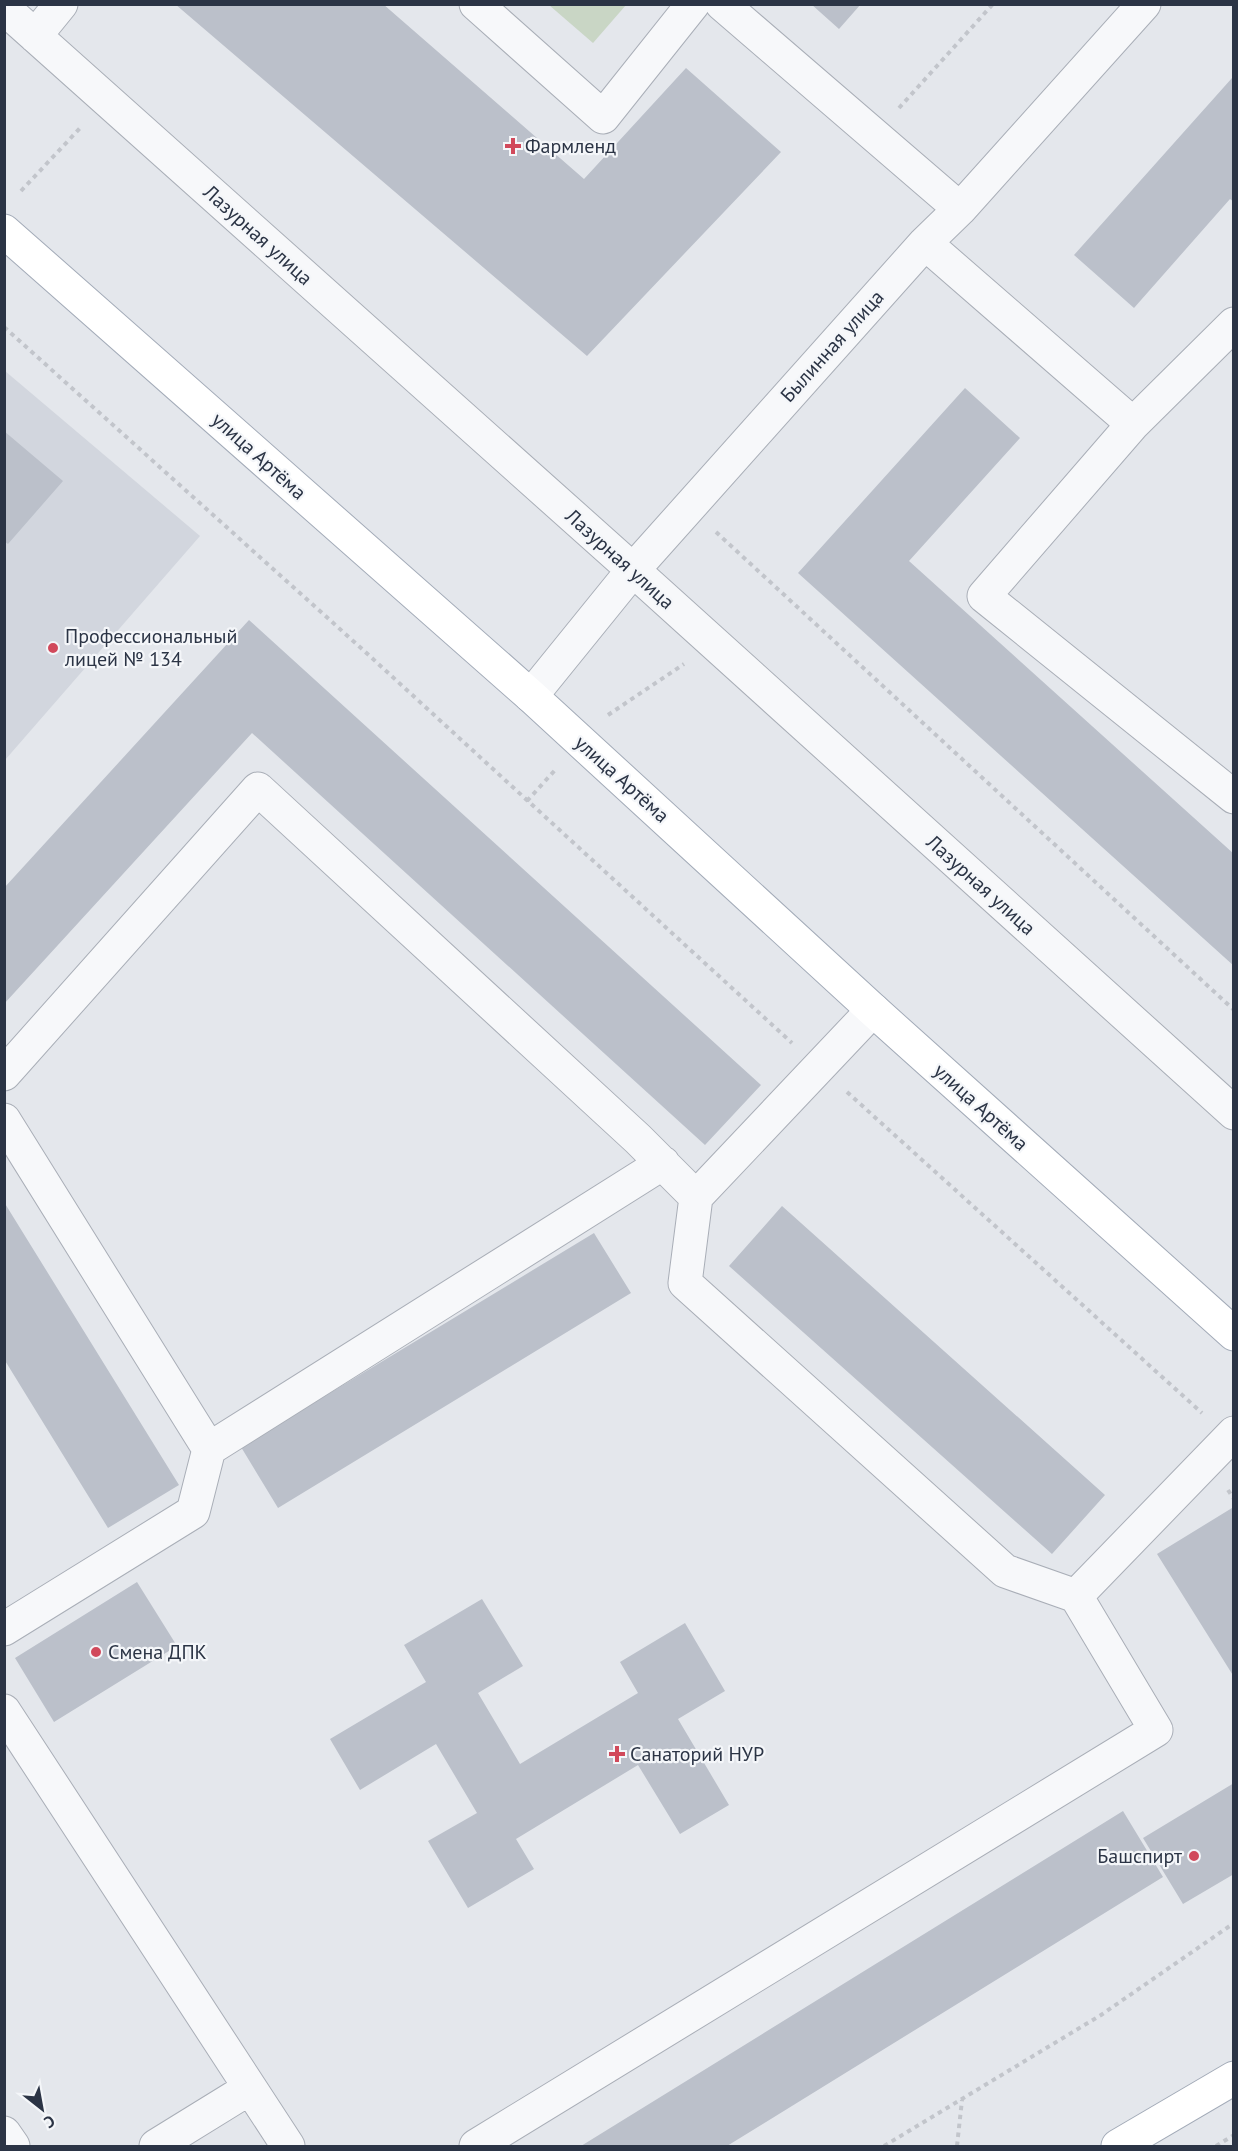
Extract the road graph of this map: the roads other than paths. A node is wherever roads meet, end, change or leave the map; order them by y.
1 (62, 4) edge
2 (476, 4) edge
3 (693, 4) edge
4 (722, 4) edge
5 (1144, 4) edge
6 (4, 8) edge
7 (34, 36) junction
8 (960, 209) junction
9 (4, 231) edge
10 (925, 243) junction
11 (1233, 324) edge
12 (1133, 424) junction
13 (633, 570) junction
14 (531, 696) junction
15 (1233, 797) edge
16 (873, 1010) junction
17 (4, 1074) edge
18 (1233, 1113) edge
19 (4, 1120) edge
20 (663, 1163) junction
21 (696, 1197) junction
22 (1233, 1334) edge
23 (1232, 1435) edge
24 (209, 1449) junction
25 (1076, 1596) junction
26 (4, 1629) edge
27 (4, 1711) edge
28 (1233, 2078) edge
29 (250, 2088) junction
30 (4, 2133) edge
31 (13, 2146) edge
32 (156, 2146) edge
33 (288, 2146) edge
34 (476, 2146) edge
35 (1118, 2146) edge

1 - 7 street
2 - 3 street
4 - 8 street
5 - 8 street, Былинная улица
6 - 7 street, Лазурная улица
7 - 13 street, Лазурная улица
8 - 10 street, Былинная улица
9 - 14 main road, улица Артёма
10 - 12 street
10 - 13 street, Былинная улица
11 - 12 street
12 - 15 street
13 - 14 street, Былинная улица
13 - 18 street, Лазурная улица
14 - 16 main road, улица Артёма
16 - 21 street
16 - 22 main road, улица Артёма
17 - 20 street
19 - 24 street
20 - 21 street
20 - 24 street
21 - 25 street
23 - 25 street
24 - 26 street
25 - 34 street
27 - 29 street
28 - 35 main road
29 - 32 street
29 - 33 street
30 - 31 street

